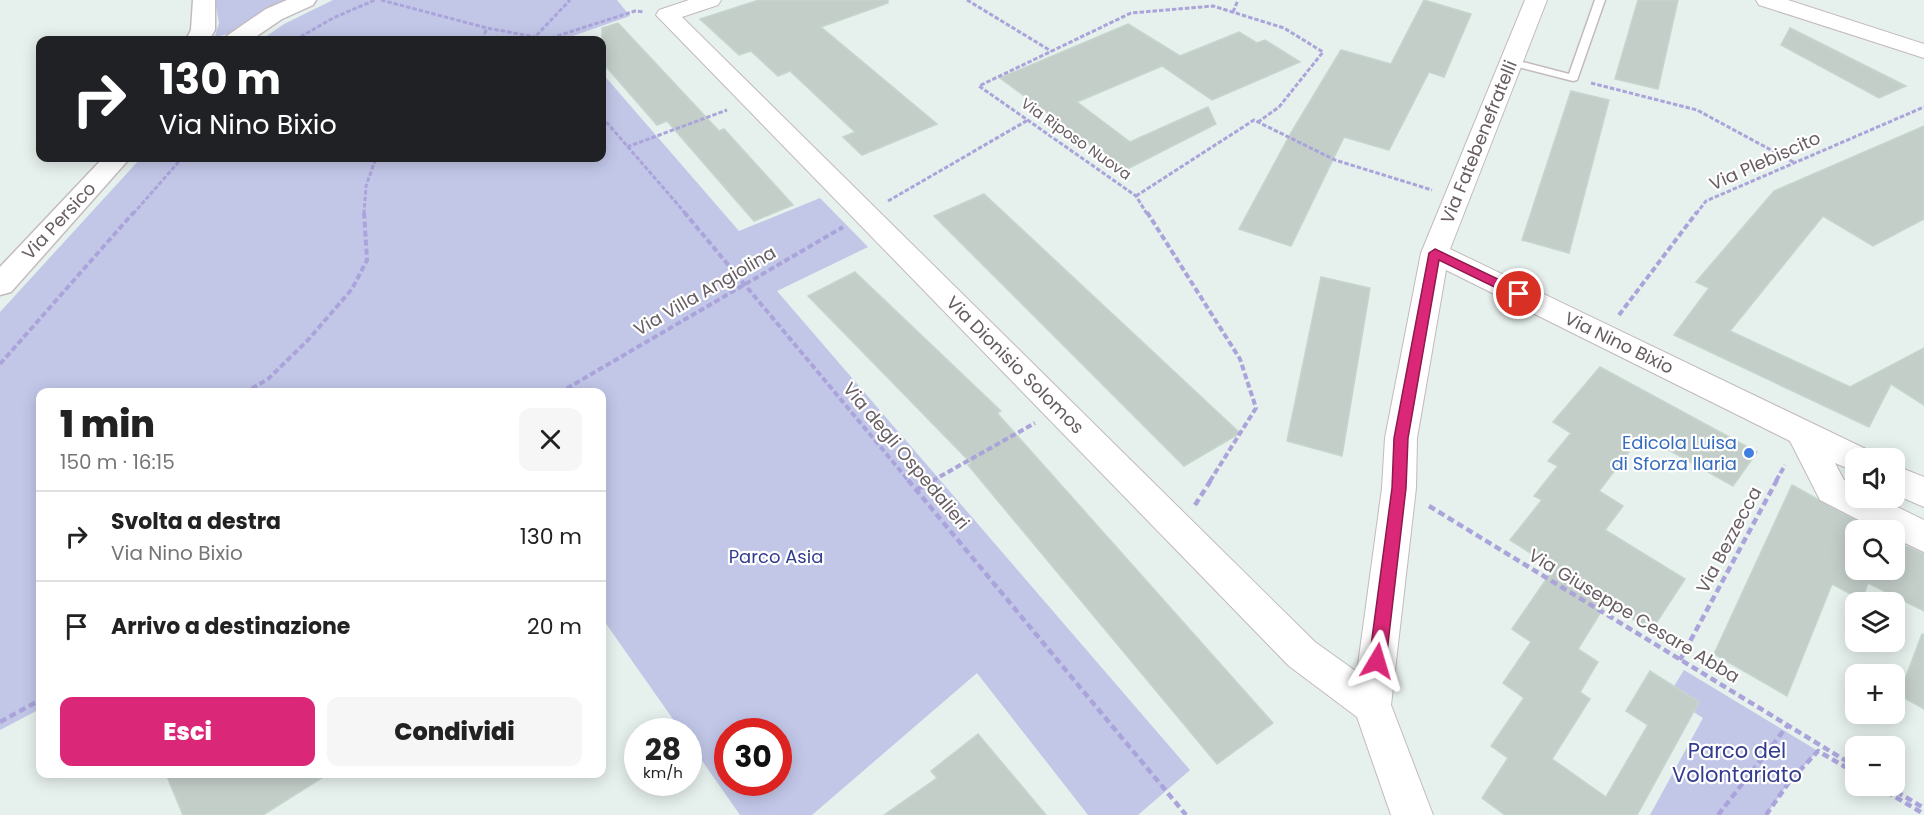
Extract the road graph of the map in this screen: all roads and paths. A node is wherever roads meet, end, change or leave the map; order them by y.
1 (204, 0) edge
2 (305, 0) edge
3 (375, 0) edge
4 (381, 0) edge
5 (570, 0) edge
6 (710, 0) edge
7 (967, 0) edge
8 (1238, 0) edge
9 (1536, 0) edge
10 (1600, 0) edge
11 (1767, 0) edge
12 (1233, 12) junction
13 (667, 15) junction
14 (487, 28) junction
15 (200, 36) edge
16 (242, 36) edge
17 (302, 36) edge
18 (484, 36) edge
19 (523, 36) edge
20 (539, 36) edge
21 (557, 36) edge
22 (1920, 43) edge
23 (1051, 51) junction
24 (1511, 62) junction
25 (1573, 78) junction
26 (752, 101) junction
27 (1924, 106) edge
28 (1028, 120) junction
29 (606, 122) edge
30 (1258, 122) junction
31 (627, 147) junction
32 (113, 162) edge
33 (178, 162) edge
34 (375, 162) edge
35 (1795, 163) junction
36 (1136, 196) junction
37 (1457, 196) junction
38 (865, 214) junction
39 (1435, 253) junction
40 (745, 283) junction
41 (0, 285) edge
42 (1603, 335) junction
43 (0, 364) edge
44 (253, 388) edge
45 (567, 388) edge
46 (1059, 409) junction
47 (1802, 433) junction
48 (1845, 454) edge
49 (1905, 483) edge
50 (1399, 488) junction
51 (916, 490) junction
52 (1924, 492) edge
53 (1180, 531) junction
54 (1924, 537) edge
55 (1680, 660) junction
56 (36, 702) edge
57 (1372, 705) junction
58 (0, 722) edge
59 (1788, 725) junction
60 (1845, 759) edge
61 (1845, 767) edge
62 (1894, 796) edge
63 (1904, 796) edge
64 (1924, 808) edge
65 (1924, 814) edge
66 (1186, 815) edge
67 (1412, 815) edge
68 (1718, 815) edge
69 (1766, 815) edge

1 - 15 street
2 - 16 street
3 - 17 path
4 - 14 path
5 - 20 path
6 - 13 street
7 - 23 path
8 - 12 path
9 - 24 street, Via Fatebenefratelli
10 - 25 lane
11 - 22 street
12 - 23 path, Via Riposo Nuova
12 - 30 path, Via Riposo Nuova
13 - 21 path
13 - 26 street, Via Dionisio Solomos
14 - 18 path
14 - 19 path
23 - 28 path, Via Riposo Nuova
24 - 25 lane
24 - 37 street, Via Fatebenefratelli
25 - 35 path
26 - 31 path
26 - 38 street, Via Dionisio Solomos
27 - 35 path, Via Plebiscito
28 - 36 path, Via Riposo Nuova
28 - 38 path, Via Villa Angiolina
29 - 31 path, Via degli Ospedalieri
30 - 36 path, Via Riposo Nuova
30 - 37 path
31 - 40 path, Via degli Ospedalieri
32 - 41 street, Via Persico
33 - 43 path
34 - 44 path
35 - 42 path, Via Plebiscito
36 - 53 path
37 - 39 street, Via Fatebenefratelli
38 - 40 path, Via Villa Angiolina
38 - 46 street, Via Dionisio Solomos
39 - 42 street, Via Nino Bixio
39 - 50 street, Via Fatebenefratelli
40 - 45 path, Via Villa Angiolina
40 - 51 path, Via degli Ospedalieri
42 - 47 street, Via Nino Bixio
46 - 51 path
46 - 53 street, Via Dionisio Solomos
47 - 48 street, Via Nino Bixio
47 - 54 street
47 - 55 path, Via Bezzecca
49 - 52 street
50 - 55 path, Via Giuseppe Cesare Abba
50 - 57 street, Via Fatebenefratelli
51 - 66 path, Via degli Ospedalieri
53 - 57 street, Via Dionisio Solomos
55 - 59 path, Via Giuseppe Cesare Abba
56 - 58 path
57 - 67 street, Via Fatebenefratelli
59 - 60 path, Via Giuseppe Cesare Abba
59 - 68 path
61 - 69 path
62 - 65 path
63 - 64 path

